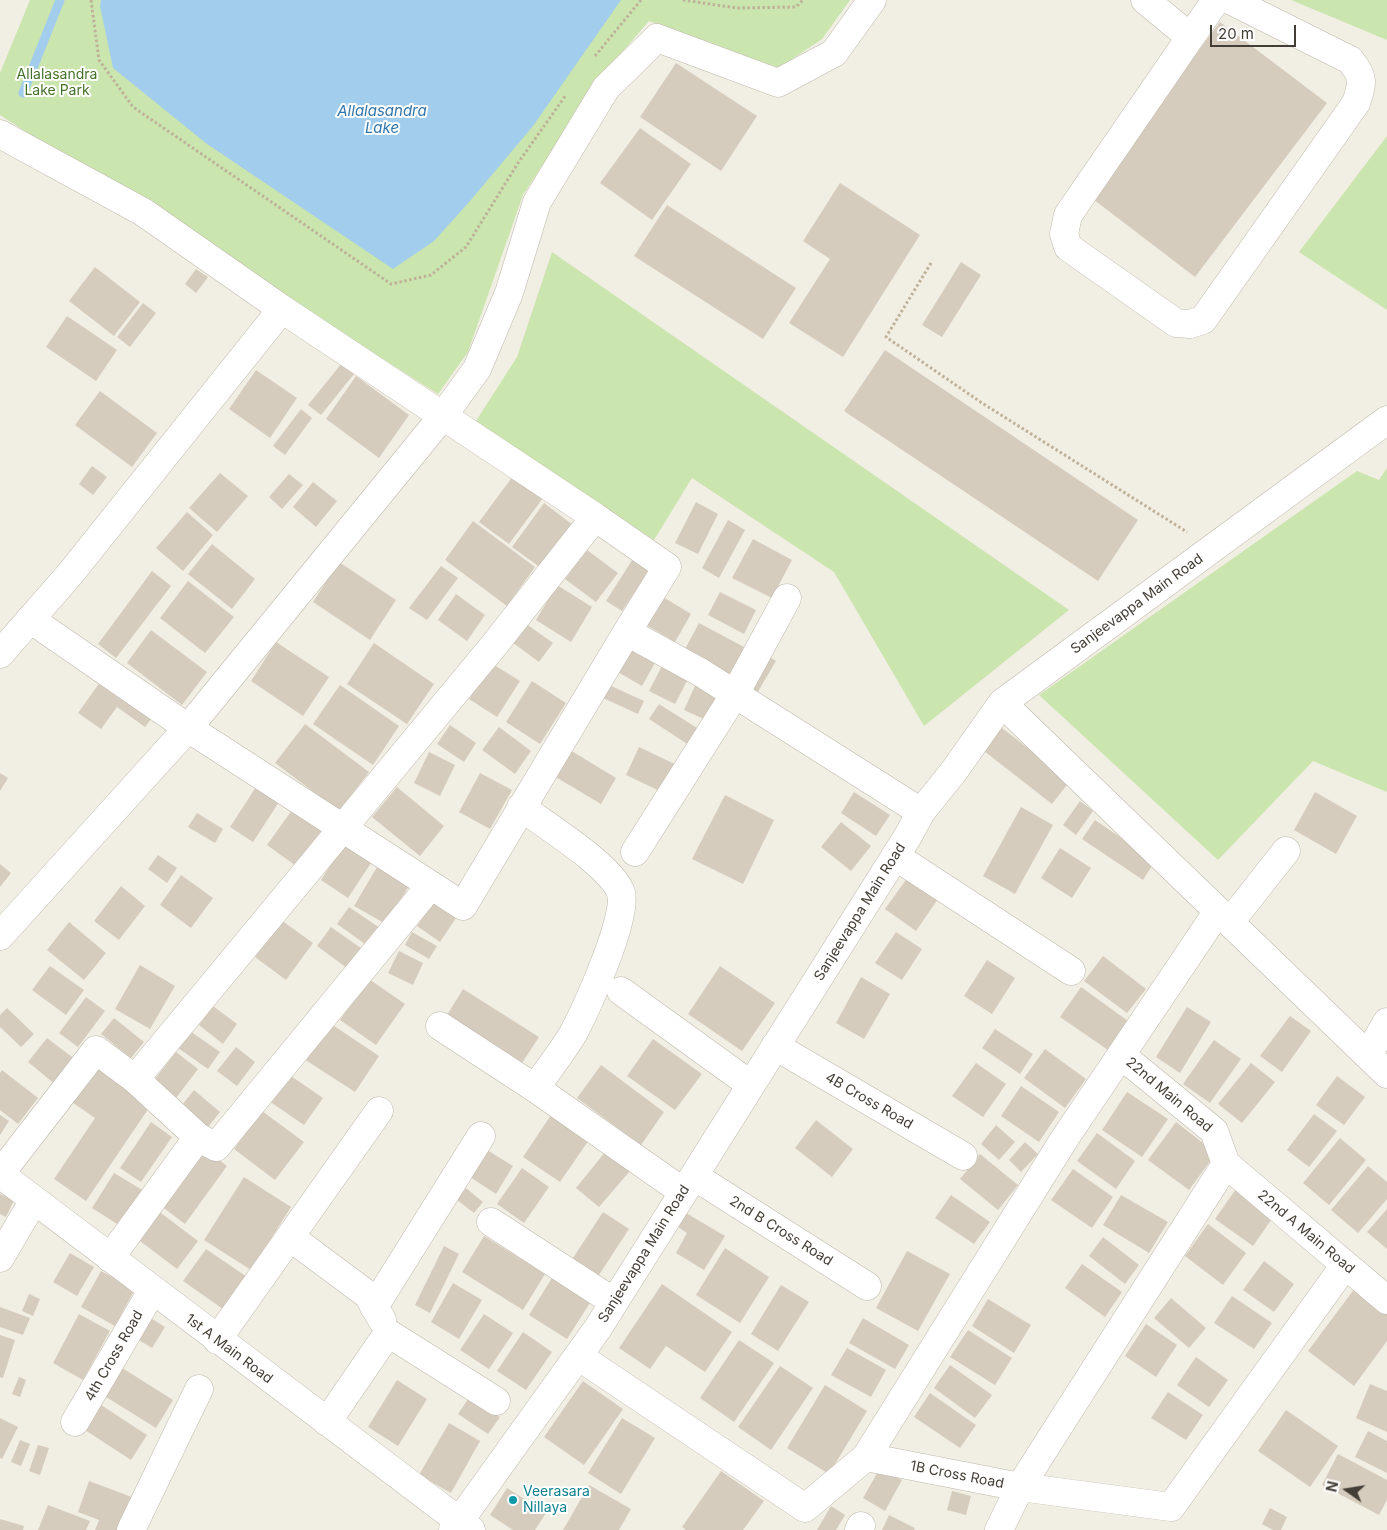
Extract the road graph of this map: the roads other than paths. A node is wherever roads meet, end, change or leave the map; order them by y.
1 (872, 0) edge
2 (1144, 0) edge
3 (1216, 0) edge
4 (1230, 0) edge
5 (1190, 37) junction
6 (0, 134) edge
7 (282, 309) junction
8 (442, 417) junction
9 (1387, 420) edge
10 (595, 517) junction
11 (787, 598) dead end
12 (30, 619) junction
13 (627, 632) junction
14 (0, 654) edge
15 (735, 694) junction
16 (1002, 703) junction
17 (188, 728) junction
18 (521, 807) junction
19 (921, 812) junction
20 (343, 828) junction
21 (1286, 851) dead end
22 (635, 852) dead end
23 (895, 856) junction
24 (431, 885) junction
25 (1224, 917) junction
26 (0, 936) edge
27 (1071, 971) dead end
28 (621, 991) dead end
29 (1387, 1022) edge
30 (440, 1026) dead end
31 (775, 1046) junction
32 (1122, 1055) junction
33 (1368, 1055) junction
34 (1387, 1074) edge
35 (135, 1079) junction
36 (751, 1085) junction
37 (535, 1088) junction
38 (379, 1111) dead end
39 (482, 1136) dead end
40 (198, 1137) junction
41 (963, 1156) dead end
42 (1226, 1164) junction
43 (0, 1174) edge
44 (688, 1184) junction
45 (34, 1200) junction
46 (491, 1222) dead end
47 (290, 1237) junction
48 (0, 1258) edge
49 (110, 1258) junction
50 (1345, 1265) junction
51 (867, 1286) dead end
52 (152, 1291) junction
53 (1387, 1300) edge
54 (614, 1302) junction
55 (374, 1307) junction
56 (388, 1333) junction
57 (217, 1340) junction
58 (578, 1356) junction
59 (199, 1390) dead end
60 (496, 1401) dead end
61 (75, 1422) dead end
62 (327, 1422) junction
63 (866, 1457) junction
64 (1020, 1487) junction
65 (461, 1527) edge
66 (131, 1530) edge
67 (999, 1530) edge

1 - 8 street
2 - 5 street
3 - 5 street
4 - 5 street
6 - 7 street
7 - 8 street
7 - 12 street
8 - 10 street
8 - 17 street
9 - 16 street, Sanjeevappa Main Road
10 - 13 street
10 - 20 street
11 - 15 street
12 - 14 street
12 - 17 street
13 - 15 street
13 - 18 street
15 - 19 street
15 - 22 street
16 - 19 street, Sanjeevappa Main Road
16 - 25 street
17 - 20 street
17 - 26 street
18 - 24 street
18 - 37 street
19 - 23 street, Sanjeevappa Main Road
20 - 24 street
20 - 35 street
21 - 25 street
23 - 27 street
23 - 31 street, Sanjeevappa Main Road
24 - 40 street
25 - 32 street
25 - 33 street
28 - 36 street
29 - 33 street
30 - 37 street, 2nd B Cross Road
31 - 36 street, Sanjeevappa Main Road
31 - 41 street, 4B Cross Road
32 - 42 street, 22nd Main Road
32 - 63 street
33 - 34 street
35 - 40 street
35 - 43 street
36 - 44 street, Sanjeevappa Main Road
37 - 44 street, 2nd B Cross Road
38 - 47 street
39 - 55 street
40 - 49 street
42 - 50 street, 22nd A Main Road
42 - 64 street, 1B Cross Road
43 - 45 street, 1st A Main Road
44 - 51 street, 2nd B Cross Road
44 - 54 street, Sanjeevappa Main Road
45 - 48 street
45 - 49 street, 1st A Main Road
46 - 54 street
47 - 55 street
47 - 57 street
49 - 52 street, 1st A Main Road
50 - 53 street, 22nd A Main Road
50 - 64 street
52 - 57 street, 1st A Main Road
52 - 61 street, 4th Cross Road
54 - 58 street, Sanjeevappa Main Road
55 - 56 street
56 - 60 street
56 - 62 street
57 - 62 street, 1st A Main Road
58 - 63 street
58 - 65 street, Sanjeevappa Main Road
59 - 66 street
62 - 65 street, 1st A Main Road
63 - 64 street, 1B Cross Road
64 - 67 street

